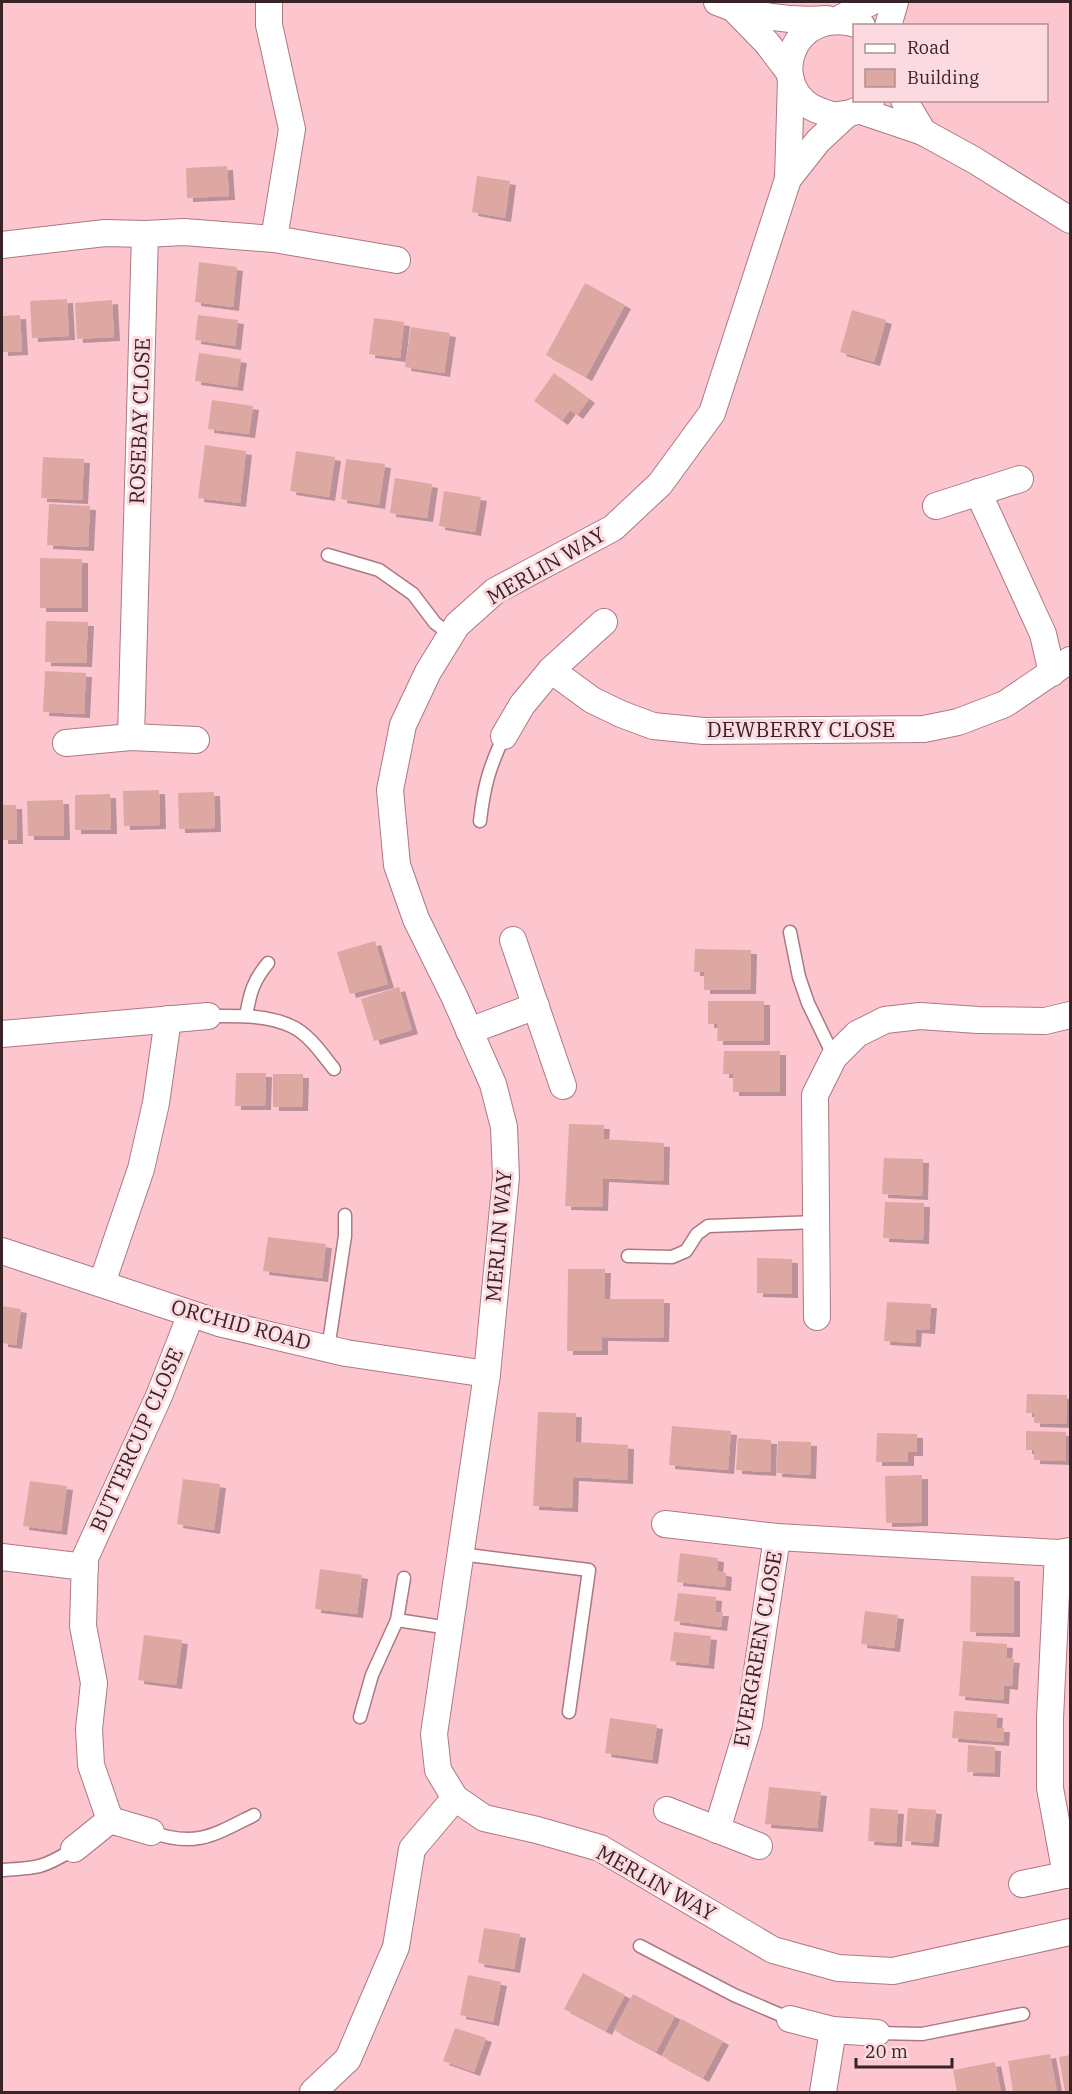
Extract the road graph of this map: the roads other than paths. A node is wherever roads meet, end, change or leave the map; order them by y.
1 (269, 2) edge
2 (870, 2) edge
3 (896, 2) edge
4 (725, 5) edge
5 (844, 21) edge
6 (889, 24) edge
7 (790, 76) junction
8 (905, 102) edge
9 (859, 108) edge
10 (923, 132) junction
11 (788, 179) junction
12 (1071, 220) edge
13 (145, 234) junction
14 (274, 239) junction
15 (2, 245) edge
16 (397, 260) dead end
17 (1020, 479) dead end
18 (978, 492) junction
19 (936, 506) dead end
20 (328, 555) dead end
21 (604, 622) dead end
22 (452, 635) junction
23 (1061, 666) edge
24 (552, 670) junction
25 (504, 736) joint
26 (131, 737) junction
27 (196, 740) dead end
28 (66, 743) dead end
29 (480, 821) dead end
30 (790, 932) dead end
31 (513, 940) dead end
32 (268, 963) dead end
33 (536, 1006) junction
34 (1071, 1015) edge
35 (208, 1016) joint
36 (246, 1016) junction
37 (168, 1019) junction
38 (470, 1031) junction
39 (2, 1034) edge
40 (834, 1057) junction
41 (334, 1069) dead end
42 (564, 1086) dead end
43 (345, 1215) dead end
44 (817, 1222) junction
45 (2, 1251) edge
46 (628, 1256) dead end
47 (102, 1283) junction
48 (191, 1314) junction
49 (818, 1317) dead end
50 (328, 1348) junction
51 (487, 1374) junction
52 (665, 1524) dead end
53 (777, 1537) junction
54 (1064, 1552) edge
55 (460, 1554) junction
56 (2, 1557) edge
57 (85, 1566) junction
58 (404, 1578) dead end
59 (397, 1620) junction
60 (450, 1628) junction
61 (569, 1712) dead end
62 (360, 1717) dead end
63 (455, 1798) junction
64 (667, 1810) dead end
65 (255, 1815) dead end
66 (110, 1820) junction
67 (717, 1830) junction
68 (151, 1832) joint
69 (759, 1846) dead end
70 (74, 1848) joint
71 (2, 1870) edge
72 (1068, 1874) edge
73 (1022, 1884) dead end
74 (1071, 1932) edge
75 (640, 1946) dead end
76 (1023, 2014) dead end
77 (790, 2019) joint
78 (833, 2030) junction
79 (877, 2033) joint
80 (313, 2092) edge
81 (823, 2092) edge

1 - 14 street
2 - 5 street, MERLIN WAY
3 - 6 street
4 - 5 street
4 - 7 street
5 - 7 street, MERLIN WAY
7 - 9 street
7 - 11 street, MERLIN WAY
8 - 10 street
9 - 10 street
9 - 11 street, MERLIN WAY
10 - 12 street
11 - 22 street, MERLIN WAY
13 - 14 street
13 - 15 street
13 - 26 street, ROSEBAY CLOSE
14 - 16 street
17 - 18 street
18 - 19 street
18 - 23 street, DEWBERRY CLOSE
20 - 22 lane
21 - 24 street
22 - 38 street, MERLIN WAY
23 - 24 street, DEWBERRY CLOSE
24 - 25 street
25 - 29 lane
26 - 27 street
26 - 28 street
30 - 40 lane
31 - 33 street
32 - 36 lane
33 - 38 street
33 - 42 street
34 - 40 street
35 - 36 lane
35 - 37 street
36 - 41 lane
37 - 39 street
37 - 47 street
38 - 51 street, MERLIN WAY
40 - 44 street
43 - 50 lane
44 - 46 lane
44 - 49 street
45 - 47 street, ORCHID ROAD
47 - 48 street, ORCHID ROAD
48 - 50 street, ORCHID ROAD
48 - 57 street, BUTTERCUP CLOSE
50 - 51 street, ORCHID ROAD
51 - 55 street, MERLIN WAY
52 - 53 street, EVERGREEN CLOSE
53 - 54 street, EVERGREEN CLOSE
53 - 67 street, EVERGREEN CLOSE
54 - 72 street, EVERGREEN CLOSE
55 - 60 street, MERLIN WAY
55 - 61 lane
56 - 57 street
57 - 66 street, BUTTERCUP CLOSE
58 - 59 lane
59 - 60 lane
59 - 62 lane
60 - 63 street, MERLIN WAY
63 - 74 street, MERLIN WAY
63 - 80 street
64 - 67 street
65 - 68 lane
66 - 68 street
66 - 70 street
67 - 69 street
70 - 71 lane
72 - 73 street, EVERGREEN CLOSE
75 - 77 lane
76 - 79 lane
77 - 78 street
78 - 79 street
78 - 81 street

